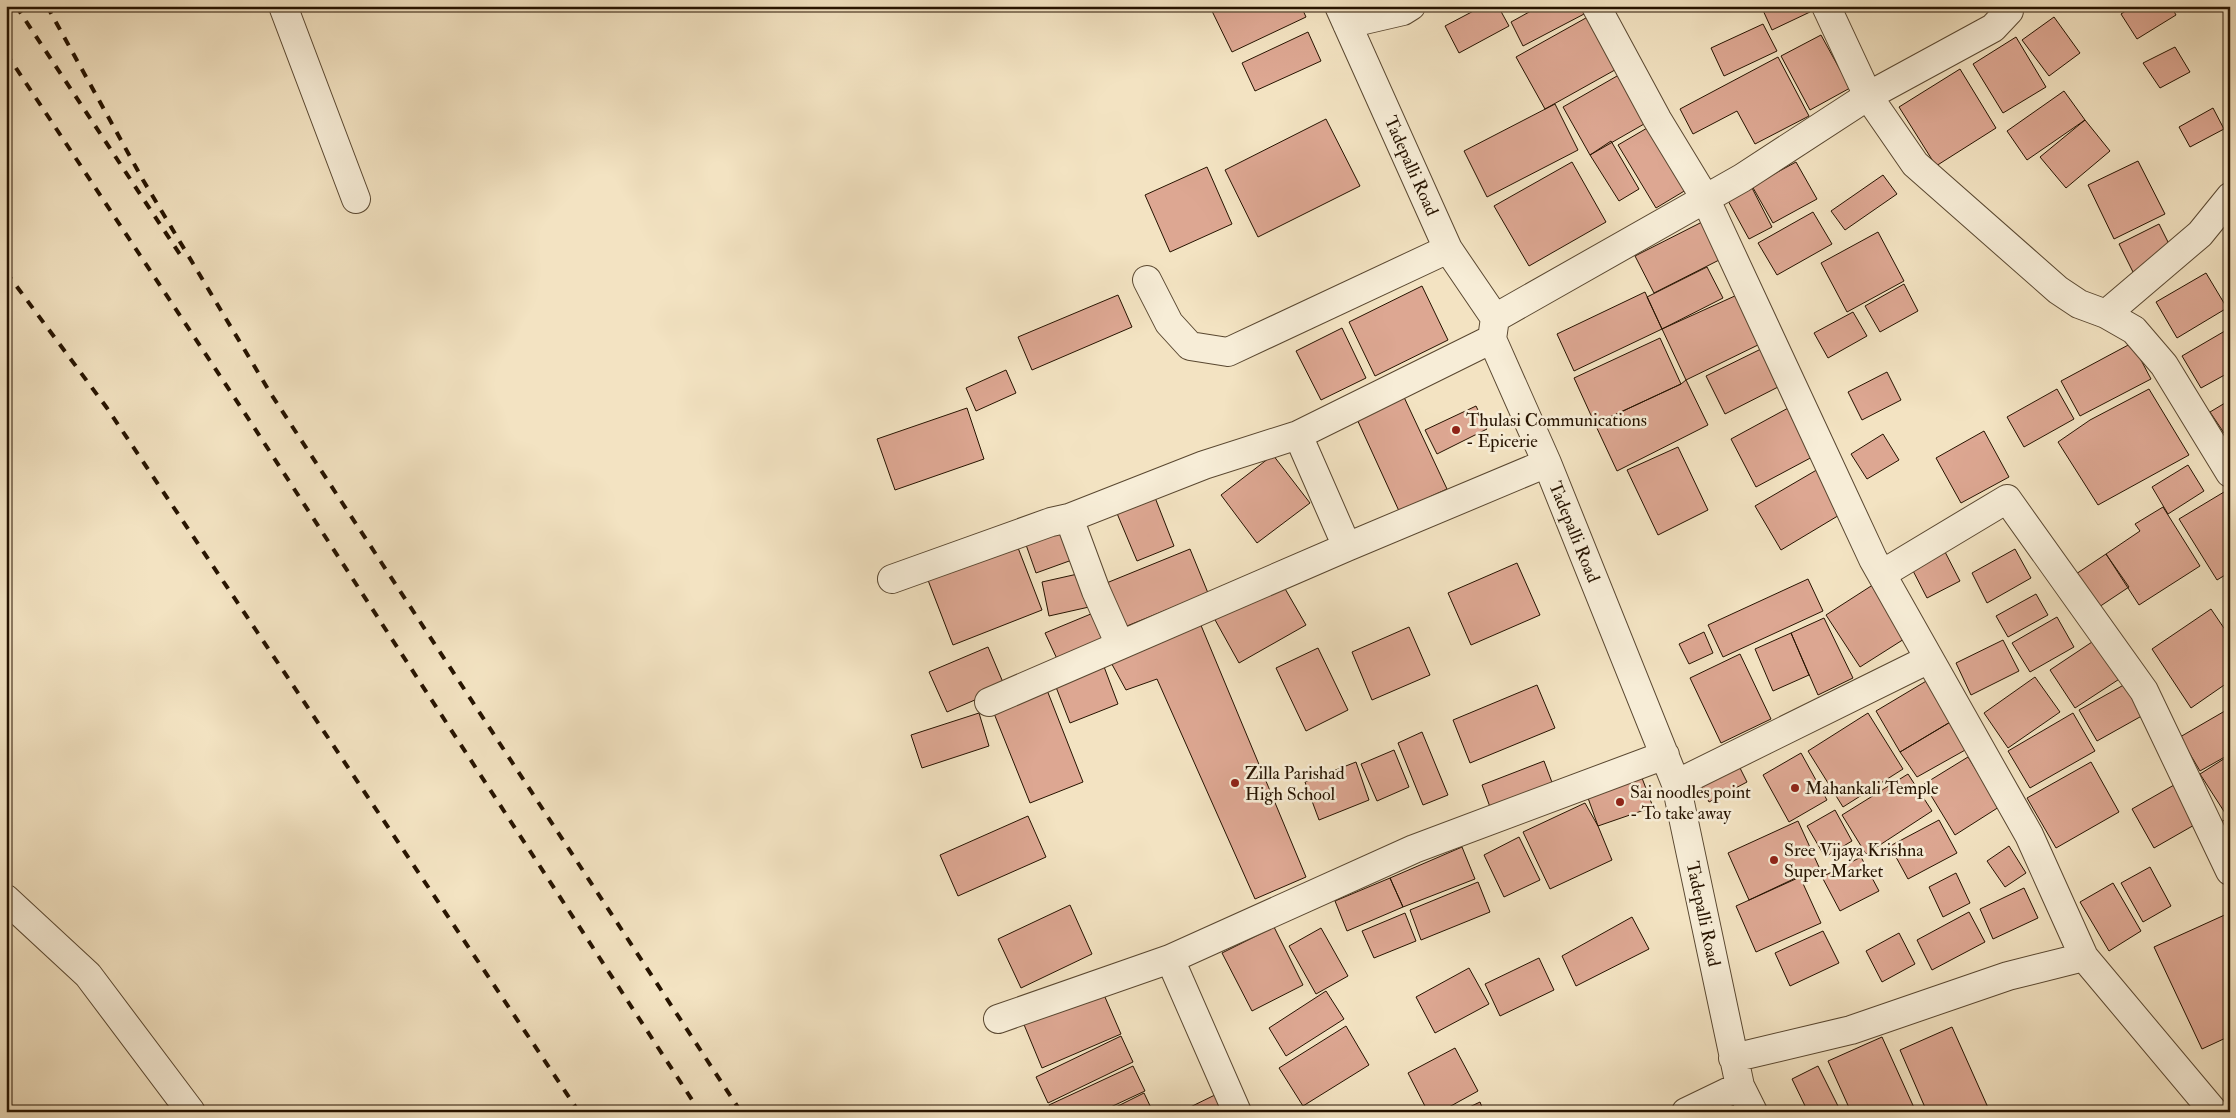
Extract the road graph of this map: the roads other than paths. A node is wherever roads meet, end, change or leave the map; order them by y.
1 (283, 6) edge
2 (1411, 6) edge
3 (1596, 6) edge
4 (1826, 6) edge
5 (2004, 6) edge
6 (1343, 15) edge
7 (1868, 96) junction
8 (2230, 197) edge
9 (1705, 198) junction
10 (356, 199) dead end
11 (1448, 249) junction
12 (1147, 280) dead end
13 (2106, 314) junction
14 (1493, 329) junction
15 (1298, 435) junction
16 (1547, 464) junction
17 (2230, 473) edge
18 (1070, 518) junction
19 (1347, 547) junction
20 (1882, 574) junction
21 (892, 579) dead end
22 (1120, 645) junction
23 (1928, 659) junction
24 (989, 702) dead end
25 (1665, 755) junction
26 (1676, 784) junction
27 (2230, 871) edge
28 (6, 899) edge
29 (2084, 956) junction
30 (1170, 959) junction
31 (998, 1019) dead end
32 (1733, 1058) junction
33 (1740, 1086) junction
34 (191, 1112) edge
35 (1237, 1112) edge
36 (1686, 1112) edge
37 (1753, 1112) edge
38 (2214, 1112) edge

1 - 10 street
2 - 6 street
3 - 9 street
4 - 7 street
5 - 7 street
6 - 11 street, Tadepalli Road
7 - 9 street
7 - 13 street
8 - 13 street
9 - 14 street
9 - 20 street
11 - 12 street
11 - 14 street, Tadepalli Road
13 - 17 street
14 - 15 street
14 - 16 street, Tadepalli Road
15 - 18 street
15 - 19 street
16 - 19 street
16 - 25 street, Tadepalli Road
18 - 21 street
18 - 22 street
19 - 22 street
20 - 23 street
20 - 27 street
22 - 24 street
23 - 26 street
23 - 29 street
25 - 26 street, Tadepalli Road
25 - 30 street
26 - 32 street, Tadepalli Road
28 - 34 street
29 - 32 street
29 - 38 street
30 - 31 street
30 - 35 street
32 - 33 street, Tadepalli Road
33 - 36 street
33 - 37 street, Tadepalli Road

